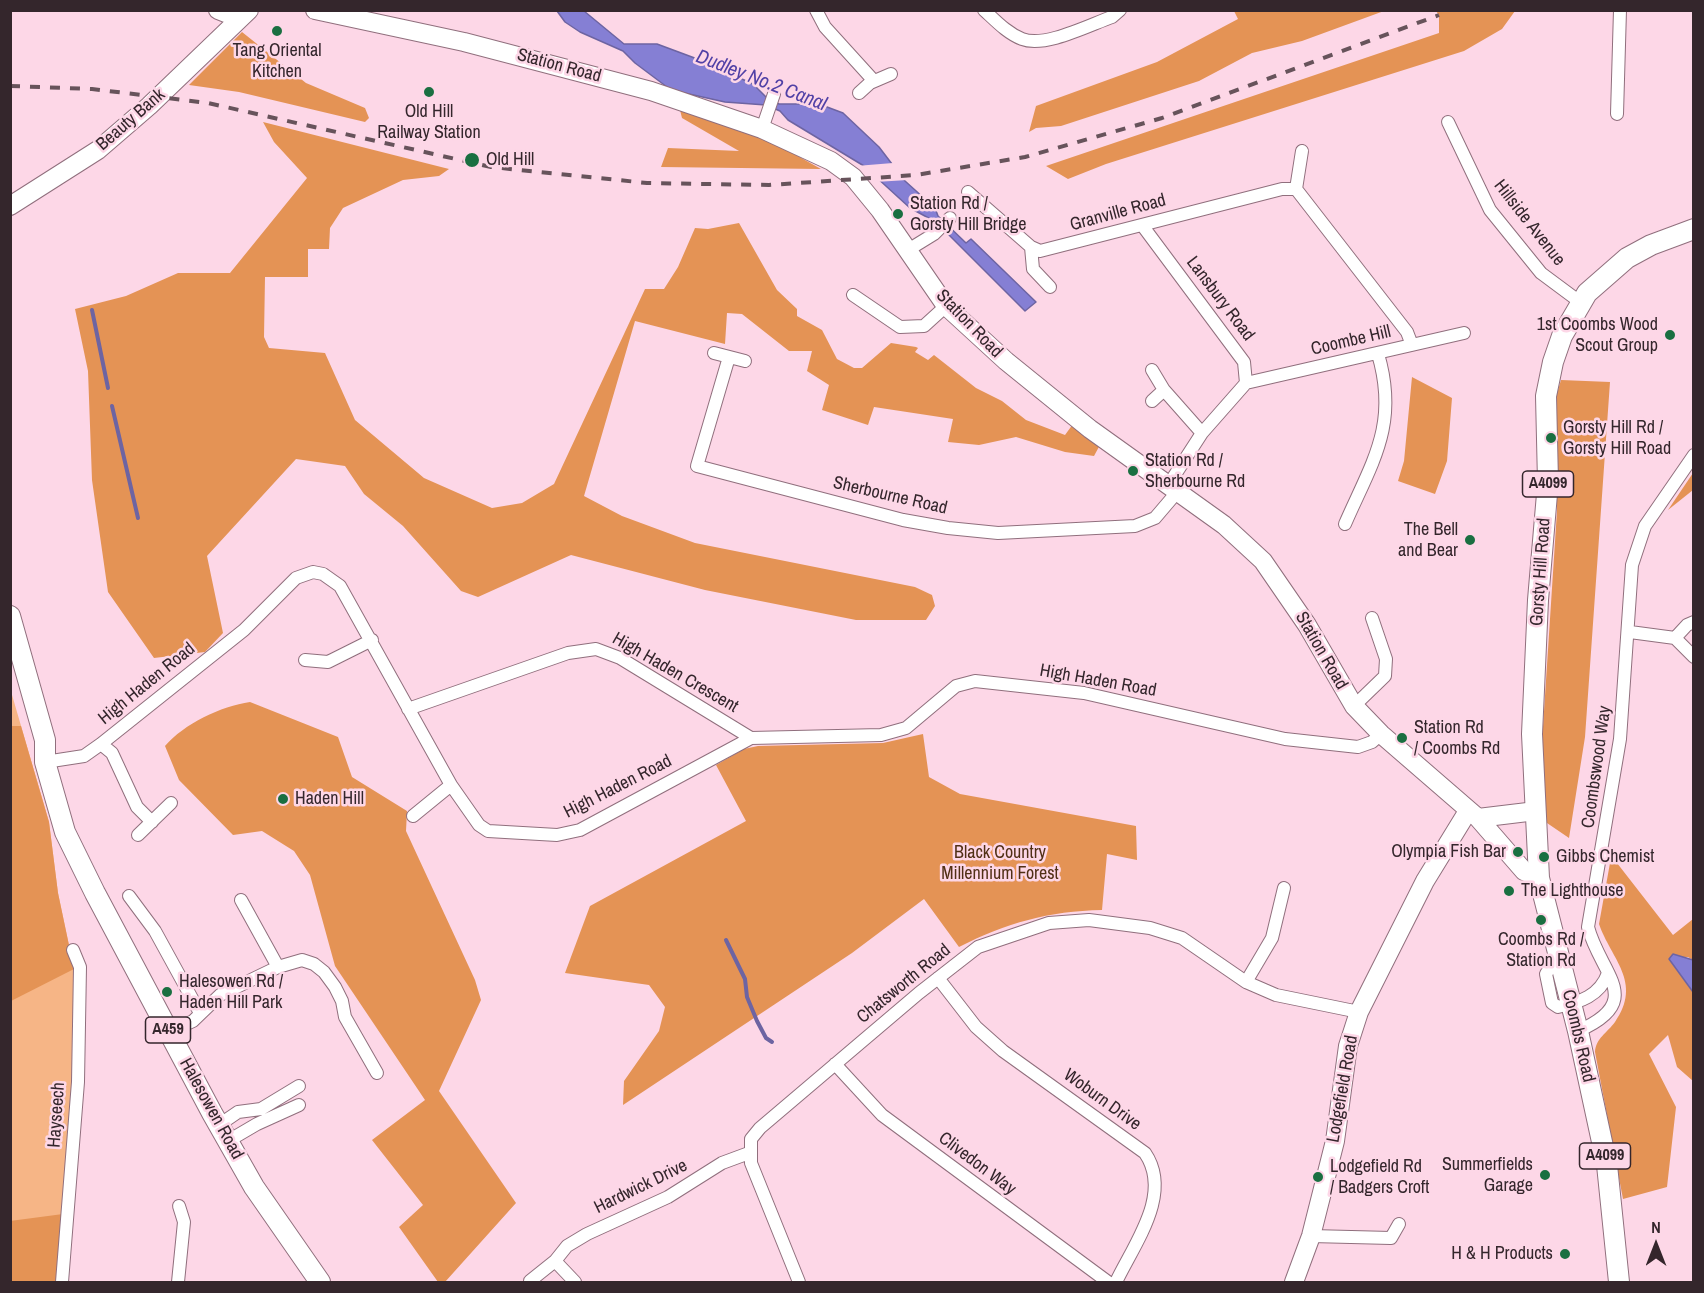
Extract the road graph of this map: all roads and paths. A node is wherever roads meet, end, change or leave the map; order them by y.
1 (218, 10) edge
2 (315, 10) edge
3 (816, 10) edge
4 (984, 10) edge
5 (1120, 10) edge
6 (1620, 10) edge
7 (243, 14) edge
8 (891, 74) dead end
9 (874, 81) junction
10 (859, 93) dead end
11 (774, 94) dead end
12 (1617, 114) dead end
13 (1449, 122) dead end
14 (764, 123) junction
15 (1302, 152) dead end
16 (1296, 189) junction
17 (968, 192) dead end
18 (10, 206) edge
19 (950, 218) dead end
20 (1142, 225) junction
21 (1694, 229) edge
22 (1031, 248) junction
23 (908, 250) junction
24 (1050, 287) dead end
25 (853, 295) dead end
26 (1580, 302) junction
27 (946, 306) junction
28 (1464, 333) dead end
29 (1412, 345) junction
30 (714, 353) dead end
31 (1378, 354) junction
32 (729, 357) junction
33 (745, 361) dead end
34 (1152, 370) dead end
35 (1246, 382) junction
36 (1164, 390) junction
37 (1152, 401) dead end
38 (1202, 433) junction
39 (1694, 455) edge
40 (1173, 488) junction
41 (1345, 524) dead end
42 (10, 616) edge
43 (1372, 618) dead end
44 (1694, 622) edge
45 (1630, 632) junction
46 (1675, 638) junction
47 (372, 640) junction
48 (10, 653) edge
49 (1694, 657) edge
50 (305, 660) dead end
51 (1354, 706) junction
52 (408, 709) junction
53 (1381, 734) junction
54 (751, 738) junction
55 (101, 744) junction
56 (45, 762) junction
57 (451, 785) junction
58 (171, 803) dead end
59 (1536, 811) junction
60 (1473, 815) junction
61 (413, 816) dead end
62 (152, 822) junction
63 (138, 835) dead end
64 (1539, 878) junction
65 (1284, 888) dead end
66 (129, 896) dead end
67 (241, 900) dead end
68 (73, 950) dead end
69 (278, 967) junction
70 (1608, 973) junction
71 (938, 978) junction
72 (1246, 982) junction
73 (1571, 1004) junction
74 (200, 1012) junction
75 (1359, 1012) junction
76 (1578, 1031) junction
77 (169, 1032) junction
78 (835, 1064) junction
79 (377, 1072) dead end
80 (299, 1086) dead end
81 (299, 1105) dead end
82 (223, 1133) junction
83 (749, 1153) junction
84 (179, 1206) dead end
85 (1400, 1224) dead end
86 (1311, 1236) junction
87 (555, 1261) junction
88 (530, 1281) edge
89 (62, 1282) edge
90 (178, 1282) edge
91 (320, 1282) edge
92 (575, 1282) edge
93 (797, 1282) edge
94 (1108, 1282) edge
95 (1116, 1282) edge
96 (1294, 1282) edge
97 (1619, 1282) edge

1 - 7 street
2 - 14 street, Station Road
3 - 9 street
4 - 5 street
6 - 12 street
7 - 18 street, Beauty Bank
8 - 9 street
9 - 10 street
11 - 14 street
13 - 26 street, Hillside Avenue
14 - 23 street, Station Road
15 - 16 street
16 - 20 street, Granville Road
16 - 29 street
17 - 22 street
19 - 23 street
20 - 22 street, Granville Road
20 - 35 street, Lansbury Road
21 - 26 main road, Gorsty Hill Road / A4099
22 - 24 street
23 - 27 street, Station Road
25 - 27 street
26 - 59 main road, Gorsty Hill Road / A4099
27 - 40 street, Station Road
28 - 29 street, Coombe Hill
29 - 31 street, Coombe Hill
30 - 32 street
31 - 35 street, Coombe Hill
31 - 41 street
32 - 33 street
32 - 40 street, Sherbourne Road
34 - 36 street
35 - 38 street
36 - 37 street
36 - 38 street
38 - 40 street
39 - 45 street, Coombswood Way
40 - 51 street, Station Road
42 - 56 main road, Halesowen Road / A459
43 - 51 street
44 - 46 street
45 - 46 street
45 - 70 street, Coombswood Way
46 - 49 street
47 - 50 street
47 - 52 street, High Haden Road
47 - 55 street, High Haden Road
48 - 56 main road, Halesowen Road / A459
51 - 53 street, Station Road
52 - 54 street, High Haden Crescent
52 - 57 street, High Haden Road
53 - 54 street, High Haden Road
53 - 60 street, Station Road
54 - 57 street, High Haden Road
55 - 56 street, High Haden Road
55 - 62 street
56 - 77 main road, Halesowen Road / A459
57 - 61 street
58 - 62 street
59 - 60 street
59 - 64 main road, Gorsty Hill Road / A4099
60 - 64 street
60 - 75 street, Lodgefield Road
62 - 63 street
64 - 73 main road, Coombs Road / A4099
65 - 72 street
66 - 74 street
67 - 69 street
68 - 89 street, Hayseech
69 - 74 street
69 - 79 street
70 - 73 street
70 - 76 street, Coombswood Way
71 - 72 street, Chatsworth Road
71 - 78 street, Chatsworth Road
71 - 95 street, Woburn Drive
72 - 75 street, Chatsworth Road
73 - 76 main road, Coombs Road / A4099
74 - 77 street
75 - 86 street, Lodgefield Road
76 - 97 main road, Coombs Road / A4099
77 - 82 main road, Halesowen Road / A459
78 - 83 street, Chatsworth Road
78 - 94 street, Clivedon Way
80 - 82 street
81 - 82 street
82 - 91 main road, Halesowen Road / A459
83 - 87 street, Hardwick Drive
83 - 93 street
84 - 90 street
85 - 86 street
86 - 96 street, Lodgefield Road
87 - 88 street, Hardwick Drive
87 - 92 street

